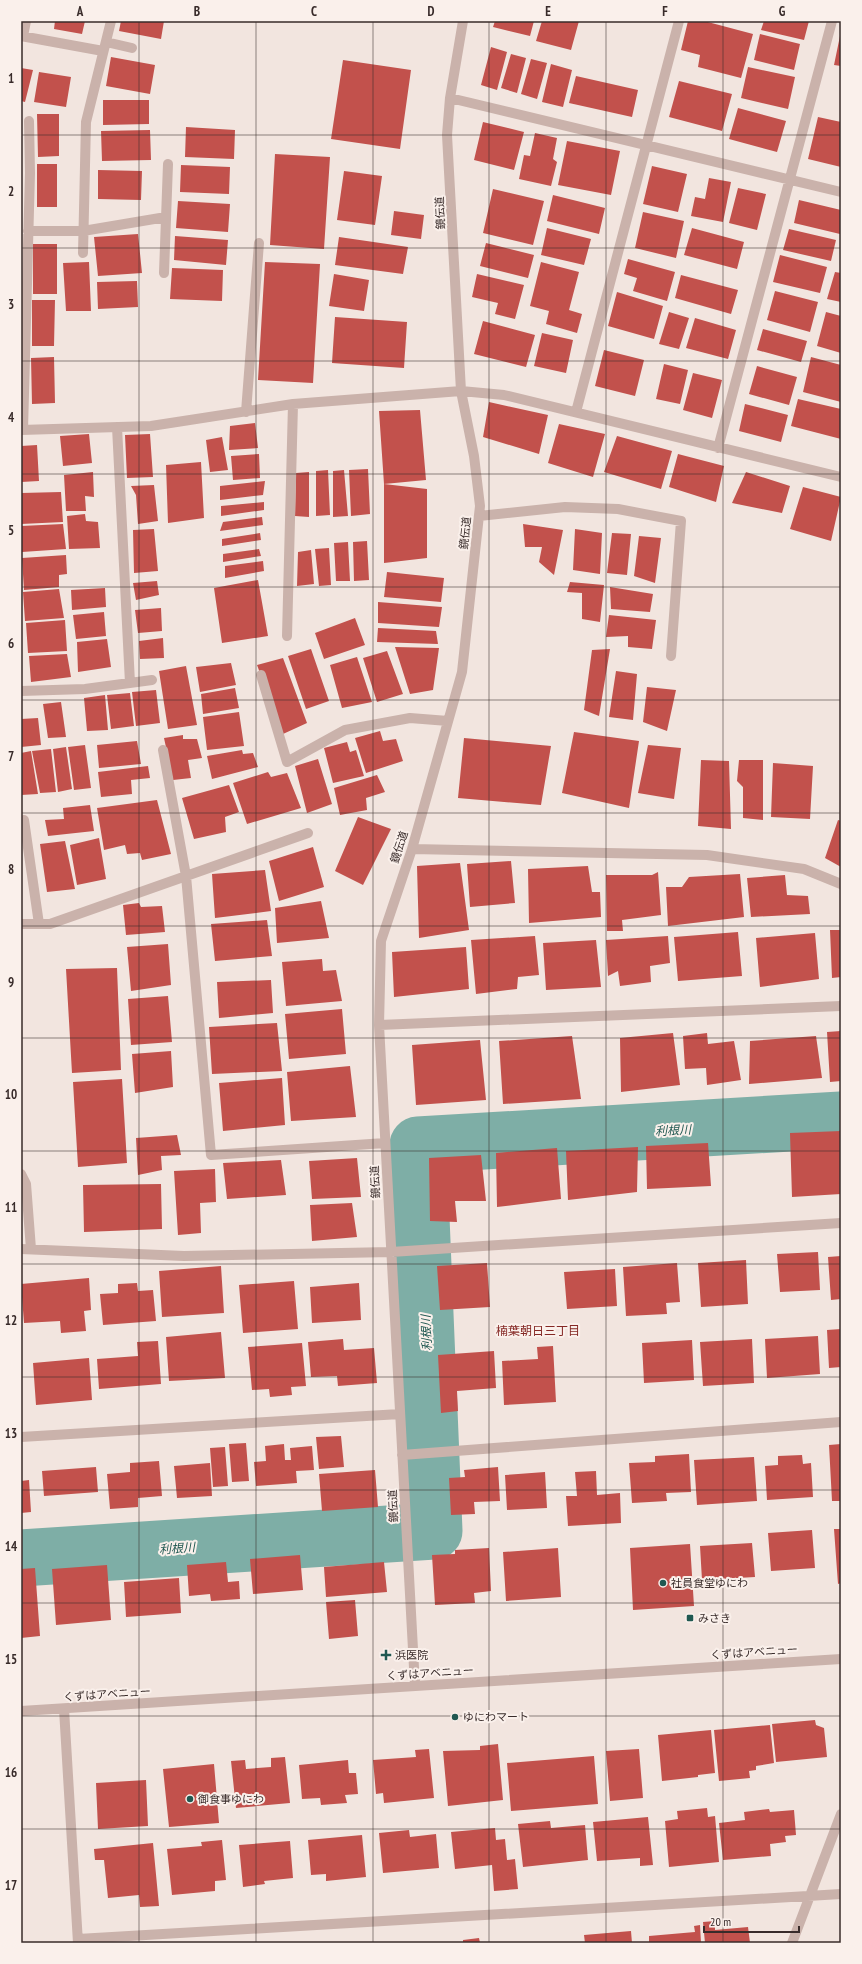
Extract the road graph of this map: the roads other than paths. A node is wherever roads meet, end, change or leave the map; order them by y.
1 (26, 21) edge
2 (111, 21) edge
3 (463, 21) edge
4 (679, 21) edge
5 (832, 21) edge
6 (22, 36) edge
7 (105, 47) junction
8 (132, 48) dead end
9 (450, 98) junction
10 (29, 121) dead end
11 (647, 146) junction
12 (168, 164) dead end
13 (789, 180) junction
14 (841, 192) edge
15 (166, 217) junction
16 (28, 231) junction
17 (83, 231) junction
18 (259, 243) dead end
19 (83, 253) dead end
20 (164, 273) dead end
21 (461, 391) junction
22 (293, 404) junction
23 (246, 412) junction
24 (576, 412) junction
25 (117, 426) junction
26 (22, 430) edge
27 (718, 448) junction
28 (841, 477) edge
29 (479, 516) junction
30 (287, 636) dead end
31 (671, 656) dead end
32 (260, 675) dead end
33 (152, 680) dead end
34 (130, 683) junction
35 (21, 691) edge
36 (448, 721) junction
37 (163, 750) dead end
38 (24, 820) dead end
39 (308, 833) dead end
40 (412, 850) junction
41 (186, 876) junction
42 (841, 884) edge
43 (21, 924) edge
44 (39, 924) junction
45 (841, 1006) edge
46 (379, 1025) junction
47 (385, 1143) junction
48 (21, 1174) edge
49 (841, 1223) edge
50 (26, 1249) edge
51 (391, 1252) junction
52 (400, 1414) junction
53 (841, 1422) edge
54 (21, 1437) edge
55 (402, 1455) junction
56 (841, 1659) edge
57 (415, 1686) junction
58 (64, 1709) junction
59 (21, 1711) edge
60 (841, 1814) edge
61 (841, 1894) edge
62 (810, 1896) junction
63 (78, 1941) edge
64 (792, 1943) edge

1 - 6 street
2 - 7 street
3 - 9 street, 鏡伝道
4 - 11 street
5 - 13 street
6 - 7 street
7 - 8 street
7 - 17 street
9 - 11 street
9 - 21 street, 鏡伝道
10 - 16 street
11 - 13 street
11 - 24 street
12 - 15 street
13 - 14 street
13 - 27 street
15 - 17 street
15 - 20 street
16 - 17 street
16 - 26 street
17 - 19 street
18 - 23 street
21 - 22 street
21 - 24 street
21 - 29 street, 鏡伝道
22 - 23 street
22 - 30 street
23 - 25 street
24 - 27 street
25 - 26 street
25 - 34 street
27 - 28 street
29 - 31 street
29 - 36 street, 鏡伝道
32 - 36 street
33 - 34 street
34 - 35 street
36 - 40 street, 鏡伝道
37 - 41 street
38 - 44 street
39 - 41 street
40 - 42 street
40 - 46 street, 鏡伝道
41 - 44 street
41 - 47 street
43 - 44 street
45 - 46 street
46 - 47 street, 鏡伝道
47 - 51 street, 鏡伝道
48 - 50 street
49 - 51 street
50 - 51 street
51 - 52 street, 鏡伝道
52 - 54 street
52 - 55 street, 鏡伝道
53 - 55 street
55 - 57 street, 鏡伝道
56 - 57 street, くずはアベニュー
57 - 58 street, くずはアベニュー
58 - 59 street, くずはアベニュー
58 - 63 street
60 - 62 street
61 - 62 street
62 - 63 street
62 - 64 street

